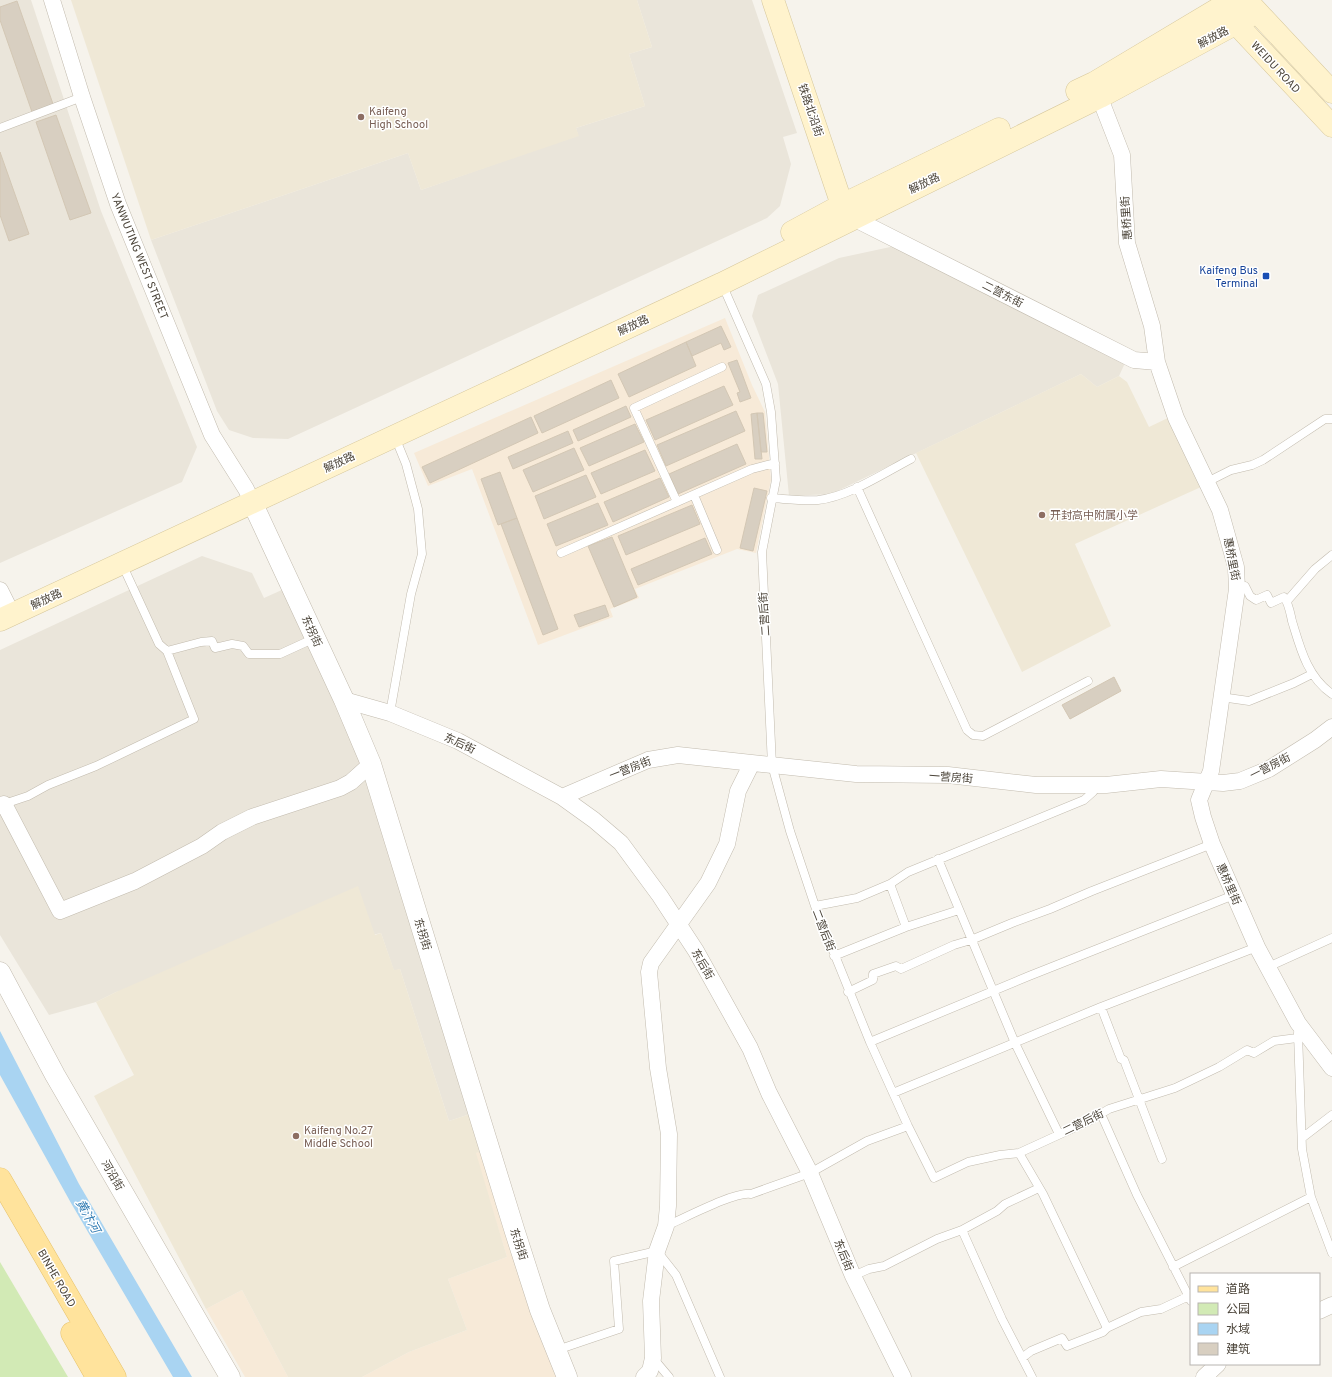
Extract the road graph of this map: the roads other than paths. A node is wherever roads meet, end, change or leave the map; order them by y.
1 (52, 0) edge
2 (773, 0) edge
3 (1227, 4) edge
4 (1252, 6) edge
5 (1236, 24) junction
6 (1097, 90) junction
7 (1332, 92) edge
8 (82, 97) junction
9 (1332, 126) edge
10 (0, 128) edge
11 (847, 212) junction
12 (721, 284) junction
13 (1157, 362) junction
14 (722, 367) dead end
15 (1332, 419) edge
16 (395, 436) junction
17 (911, 459) dead end
18 (774, 463) junction
19 (1207, 482) junction
20 (857, 487) junction
21 (694, 495) junction
22 (249, 496) junction
23 (772, 498) junction
24 (677, 502) junction
25 (717, 550) dead end
26 (561, 553) dead end
27 (1332, 555) edge
28 (122, 563) junction
29 (1237, 589) junction
30 (1287, 601) junction
31 (4, 606) edge
32 (315, 638) junction
33 (167, 651) junction
34 (1312, 674) junction
35 (1088, 681) dead end
36 (1332, 694) edge
37 (1221, 697) junction
38 (344, 700) junction
39 (390, 713) junction
40 (1332, 727) edge
41 (752, 763) junction
42 (371, 764) junction
43 (772, 765) junction
44 (1207, 784) junction
45 (1098, 785) junction
46 (562, 796) junction
47 (2, 805) edge
48 (1212, 844) junction
49 (938, 859) junction
50 (890, 884) junction
51 (1234, 895) junction
52 (815, 906) junction
53 (960, 910) junction
54 (678, 925) junction
55 (906, 927) junction
56 (1332, 938) edge
57 (971, 940) junction
58 (1257, 947) junction
59 (834, 956) junction
60 (1268, 966) junction
61 (0, 972) edge
62 (993, 991) junction
63 (848, 992) junction
64 (1101, 1006) junction
65 (1298, 1030) junction
66 (870, 1042) junction
67 (1015, 1043) junction
68 (1332, 1068) edge
69 (893, 1093) junction
70 (1139, 1100) junction
71 (1101, 1114) junction
72 (1332, 1115) edge
73 (908, 1126) junction
74 (1059, 1134) junction
75 (1302, 1138) junction
76 (1019, 1153) junction
77 (1162, 1159) dead end
78 (810, 1173) junction
79 (0, 1179) edge
80 (1039, 1188) junction
81 (1311, 1197) junction
82 (0, 1207) edge
83 (666, 1226) junction
84 (962, 1230) junction
85 (657, 1251) junction
86 (1332, 1253) edge
87 (1173, 1267) junction
88 (853, 1276) junction
89 (1190, 1298) edge
90 (1332, 1306) edge
91 (1320, 1312) edge
92 (1107, 1328) junction
93 (556, 1350) junction
94 (654, 1358) junction
95 (1022, 1358) junction
96 (1217, 1365) edge
97 (1219, 1365) edge
98 (97, 1377) edge
99 (115, 1377) edge
100 (230, 1377) edge
101 (567, 1377) edge
102 (644, 1377) edge
103 (669, 1377) edge
104 (720, 1377) edge
105 (903, 1377) edge
106 (1032, 1377) edge
107 (1204, 1377) edge
108 (1226, 1377) edge

1 - 8 street, YANWUTING WEST STREET
2 - 11 main road, 铁路北沿街
3 - 5 main road, WEIDU ROAD
3 - 6 main road, 解放路
4 - 5 main road, 解放路
4 - 7 main road
5 - 6 main road, 解放路
5 - 9 main road, WEIDU ROAD
6 - 11 main road, 解放路
6 - 13 street, 惠桥里街
8 - 10 lane
8 - 22 street, YANWUTING WEST STREET
11 - 12 main road, 解放路
11 - 13 street, 二营东街
11 - 22 main road, 解放路
12 - 16 main road, 解放路
12 - 18 lane, 二营后街
13 - 19 street, 惠桥里街
14 - 24 lane
15 - 19 lane
16 - 22 main road, 解放路
16 - 39 lane
17 - 20 lane
18 - 21 lane
18 - 23 lane, 二营后街
19 - 29 street, 惠桥里街
20 - 23 lane
20 - 35 lane
21 - 24 lane
21 - 25 lane
22 - 28 main road, 解放路
22 - 31 main road, 解放路
22 - 32 street, 东拐街
23 - 43 lane, 二营后街
24 - 26 lane
27 - 30 lane
28 - 31 main road, 解放路
28 - 33 lane
29 - 30 lane
29 - 37 street, 惠桥里街
30 - 34 lane
32 - 33 lane
32 - 38 street, 东拐街
33 - 47 lane
34 - 36 lane
34 - 37 lane
37 - 44 street, 惠桥里街
38 - 39 street, 东后街
38 - 42 street, 东拐街
39 - 46 street, 东后街
40 - 44 street, 一营房街
41 - 43 street, 一营房街
41 - 46 street, 一营房街
41 - 54 street
42 - 47 street
42 - 93 street, 东拐街
43 - 45 street, 一营房街
43 - 52 lane, 二营后街
44 - 45 street, 一营房街
44 - 48 street, 惠桥里街
45 - 49 lane
46 - 54 street, 东后街
48 - 51 street, 惠桥里街
48 - 57 lane
49 - 50 lane
49 - 53 lane
50 - 52 lane
50 - 55 lane
51 - 58 street, 惠桥里街
51 - 62 lane
52 - 59 lane, 二营后街
53 - 55 lane
53 - 57 lane
54 - 78 street, 东后街
54 - 83 street
55 - 59 lane
56 - 60 lane
57 - 62 lane
57 - 63 lane
58 - 60 street, 惠桥里街
58 - 64 lane
59 - 63 lane, 二营后街
60 - 65 street, 惠桥里街
61 - 100 street, 河沿街
62 - 66 lane
62 - 67 lane
63 - 66 lane, 二营后街
64 - 67 lane
64 - 70 lane
65 - 68 street, 惠桥里街
65 - 70 lane, 二营后街
65 - 75 lane
66 - 69 lane, 二营后街
67 - 69 lane
67 - 74 lane
69 - 73 lane, 二营后街
70 - 71 lane, 二营后街
70 - 77 lane
71 - 74 lane, 二营后街
71 - 87 lane
72 - 75 lane
73 - 76 lane, 二营后街
73 - 78 lane
74 - 76 lane, 二营后街
75 - 81 lane
76 - 80 lane
78 - 83 lane
78 - 88 street, 东后街
79 - 99 main road, BINHE ROAD
80 - 84 lane
80 - 92 lane
81 - 86 lane
81 - 87 lane
82 - 98 main road, BINHE ROAD
83 - 85 street
84 - 88 lane
84 - 95 lane
85 - 93 lane
85 - 94 street
85 - 104 lane
87 - 89 lane
88 - 105 street, 东后街
89 - 92 lane
90 - 91 street
92 - 95 lane
93 - 101 street, 东拐街
94 - 102 street
94 - 103 lane
95 - 106 lane
96 - 107 street
97 - 108 street

